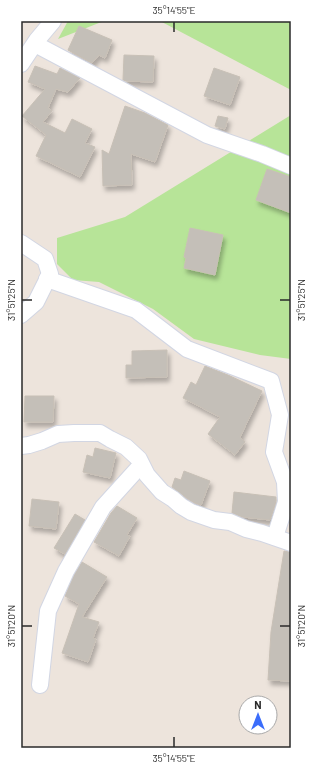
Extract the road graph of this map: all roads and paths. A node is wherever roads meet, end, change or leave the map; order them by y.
1 (53, 21) edge
2 (35, 44) junction
3 (21, 64) edge
4 (291, 166) edge
5 (21, 244) edge
6 (47, 279) junction
7 (21, 314) edge
8 (21, 446) edge
9 (141, 465) junction
10 (275, 538) junction
11 (291, 543) edge
12 (40, 685) dead end

1 - 2 street
2 - 3 street
2 - 4 street
5 - 6 street
6 - 7 street
6 - 10 street
8 - 9 street
9 - 10 street
9 - 12 street
10 - 11 street

